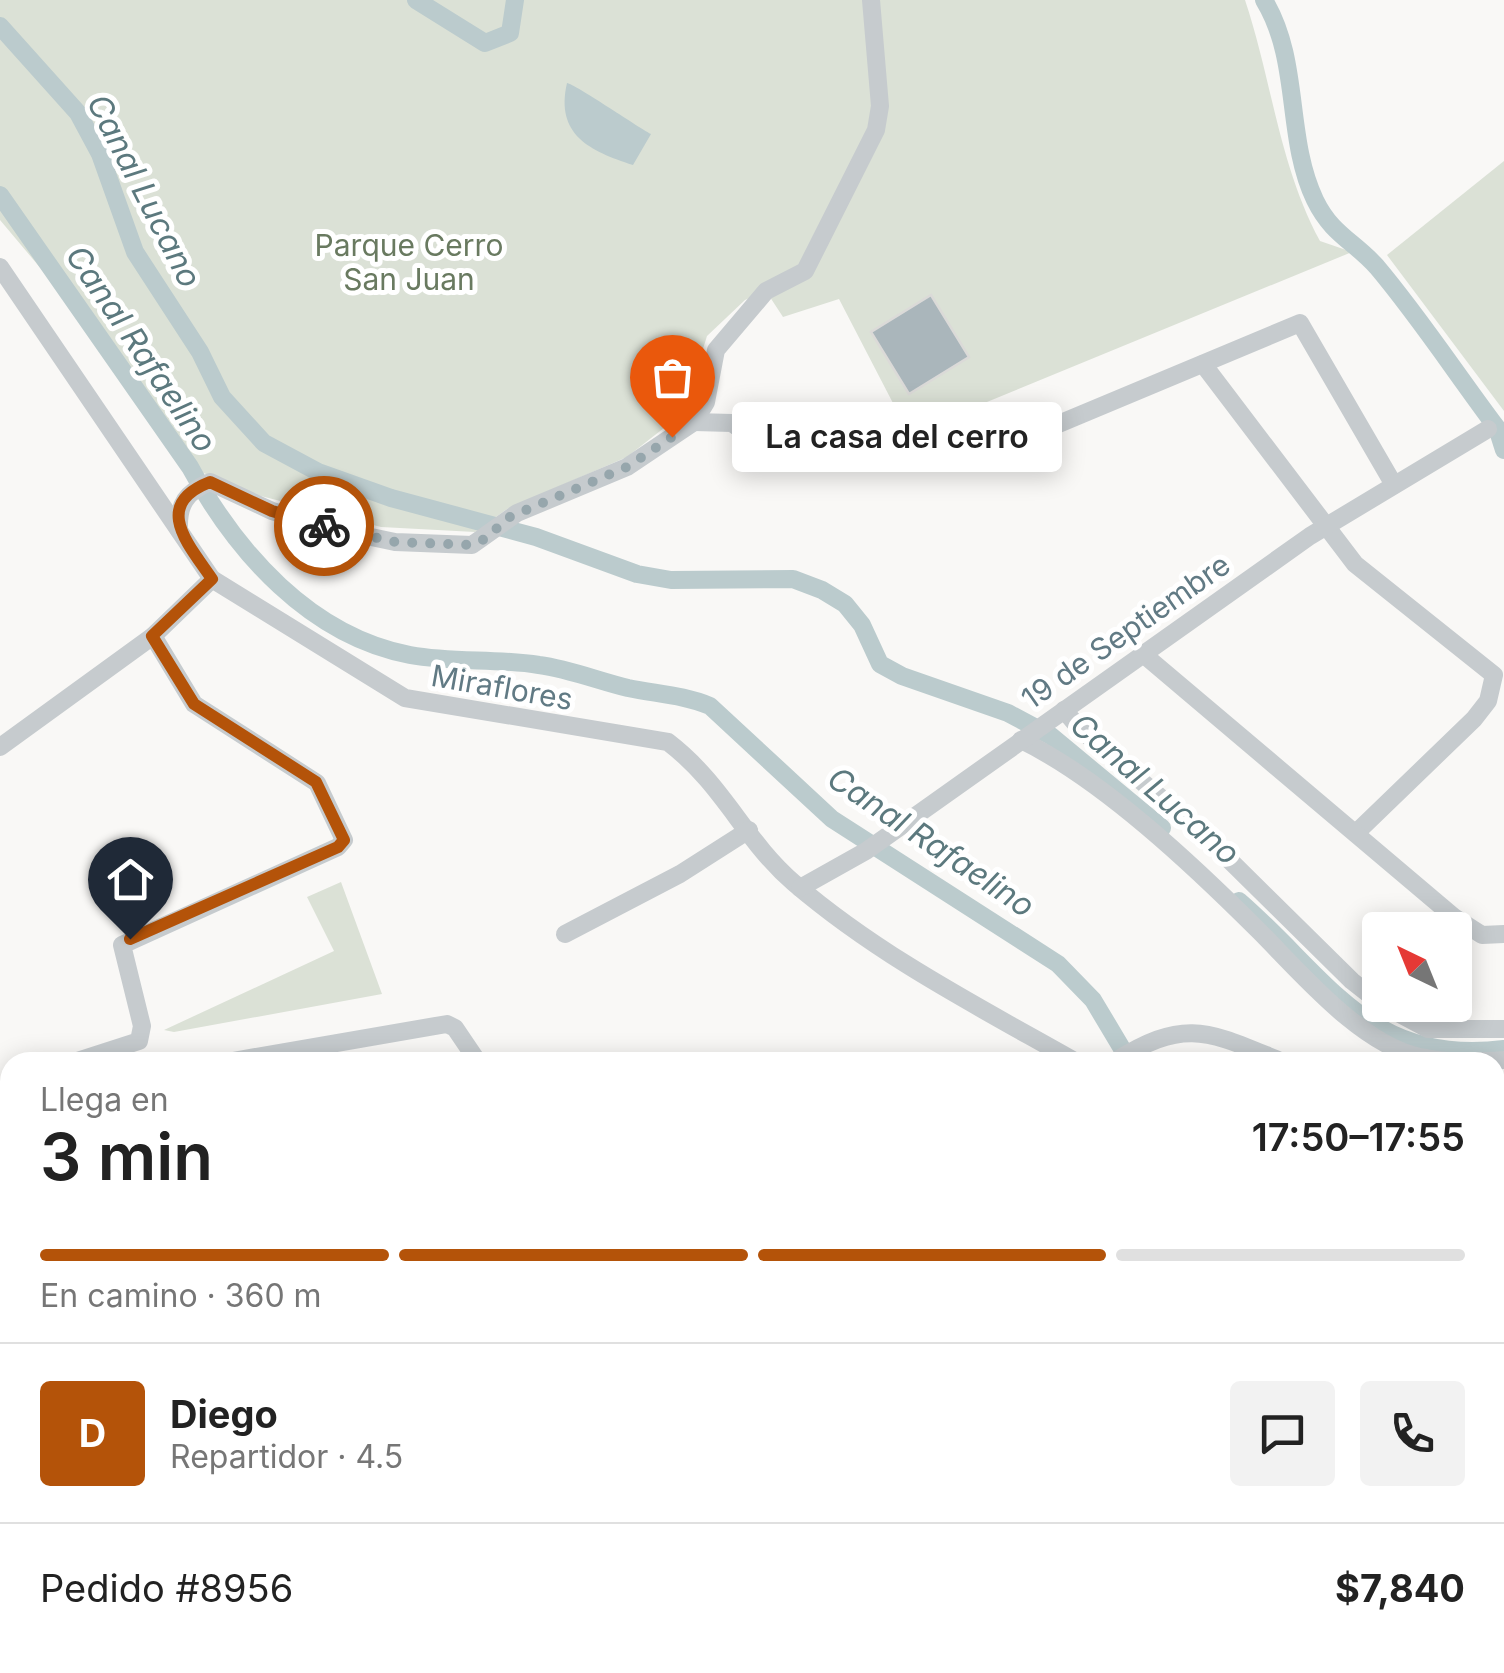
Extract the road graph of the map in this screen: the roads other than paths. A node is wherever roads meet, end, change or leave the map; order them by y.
1 (871, 0) edge
2 (0, 266) edge
3 (1203, 364) junction
4 (694, 422) junction
5 (1488, 429) dead end
6 (1394, 485) junction
7 (1327, 526) junction
8 (179, 530) junction
9 (212, 579) junction
10 (152, 636) junction
11 (1143, 654) junction
12 (1499, 676) edge
13 (1064, 710) junction
14 (1025, 738) junction
15 (0, 747) edge
16 (748, 830) junction
17 (1357, 832) junction
18 (800, 888) junction
19 (565, 934) dead end
20 (1504, 934) edge
21 (1362, 988) edge
22 (1414, 1022) edge
23 (1504, 1029) edge
24 (105, 1052) edge
25 (285, 1052) edge
26 (472, 1052) edge
27 (1059, 1052) edge
28 (1130, 1052) edge
29 (1258, 1052) edge
30 (1408, 1052) edge

1 - 4 street
2 - 8 street, Miraflores
3 - 4 street
3 - 6 street
3 - 7 street
4 - 8 street
5 - 6 street, 19 de Septiembre
6 - 7 street, 19 de Septiembre
7 - 11 street, 19 de Septiembre
7 - 12 street
8 - 9 street, Miraflores
9 - 10 street
9 - 16 street, Miraflores
10 - 15 street
10 - 24 street
11 - 13 street, 19 de Septiembre
11 - 17 street
12 - 17 street
13 - 14 street, 19 de Septiembre
13 - 21 street
14 - 18 street, 19 de Septiembre
14 - 30 street
16 - 18 street, Miraflores
16 - 19 street
17 - 20 street
18 - 27 street, Miraflores
22 - 23 street
25 - 26 street
28 - 29 street

